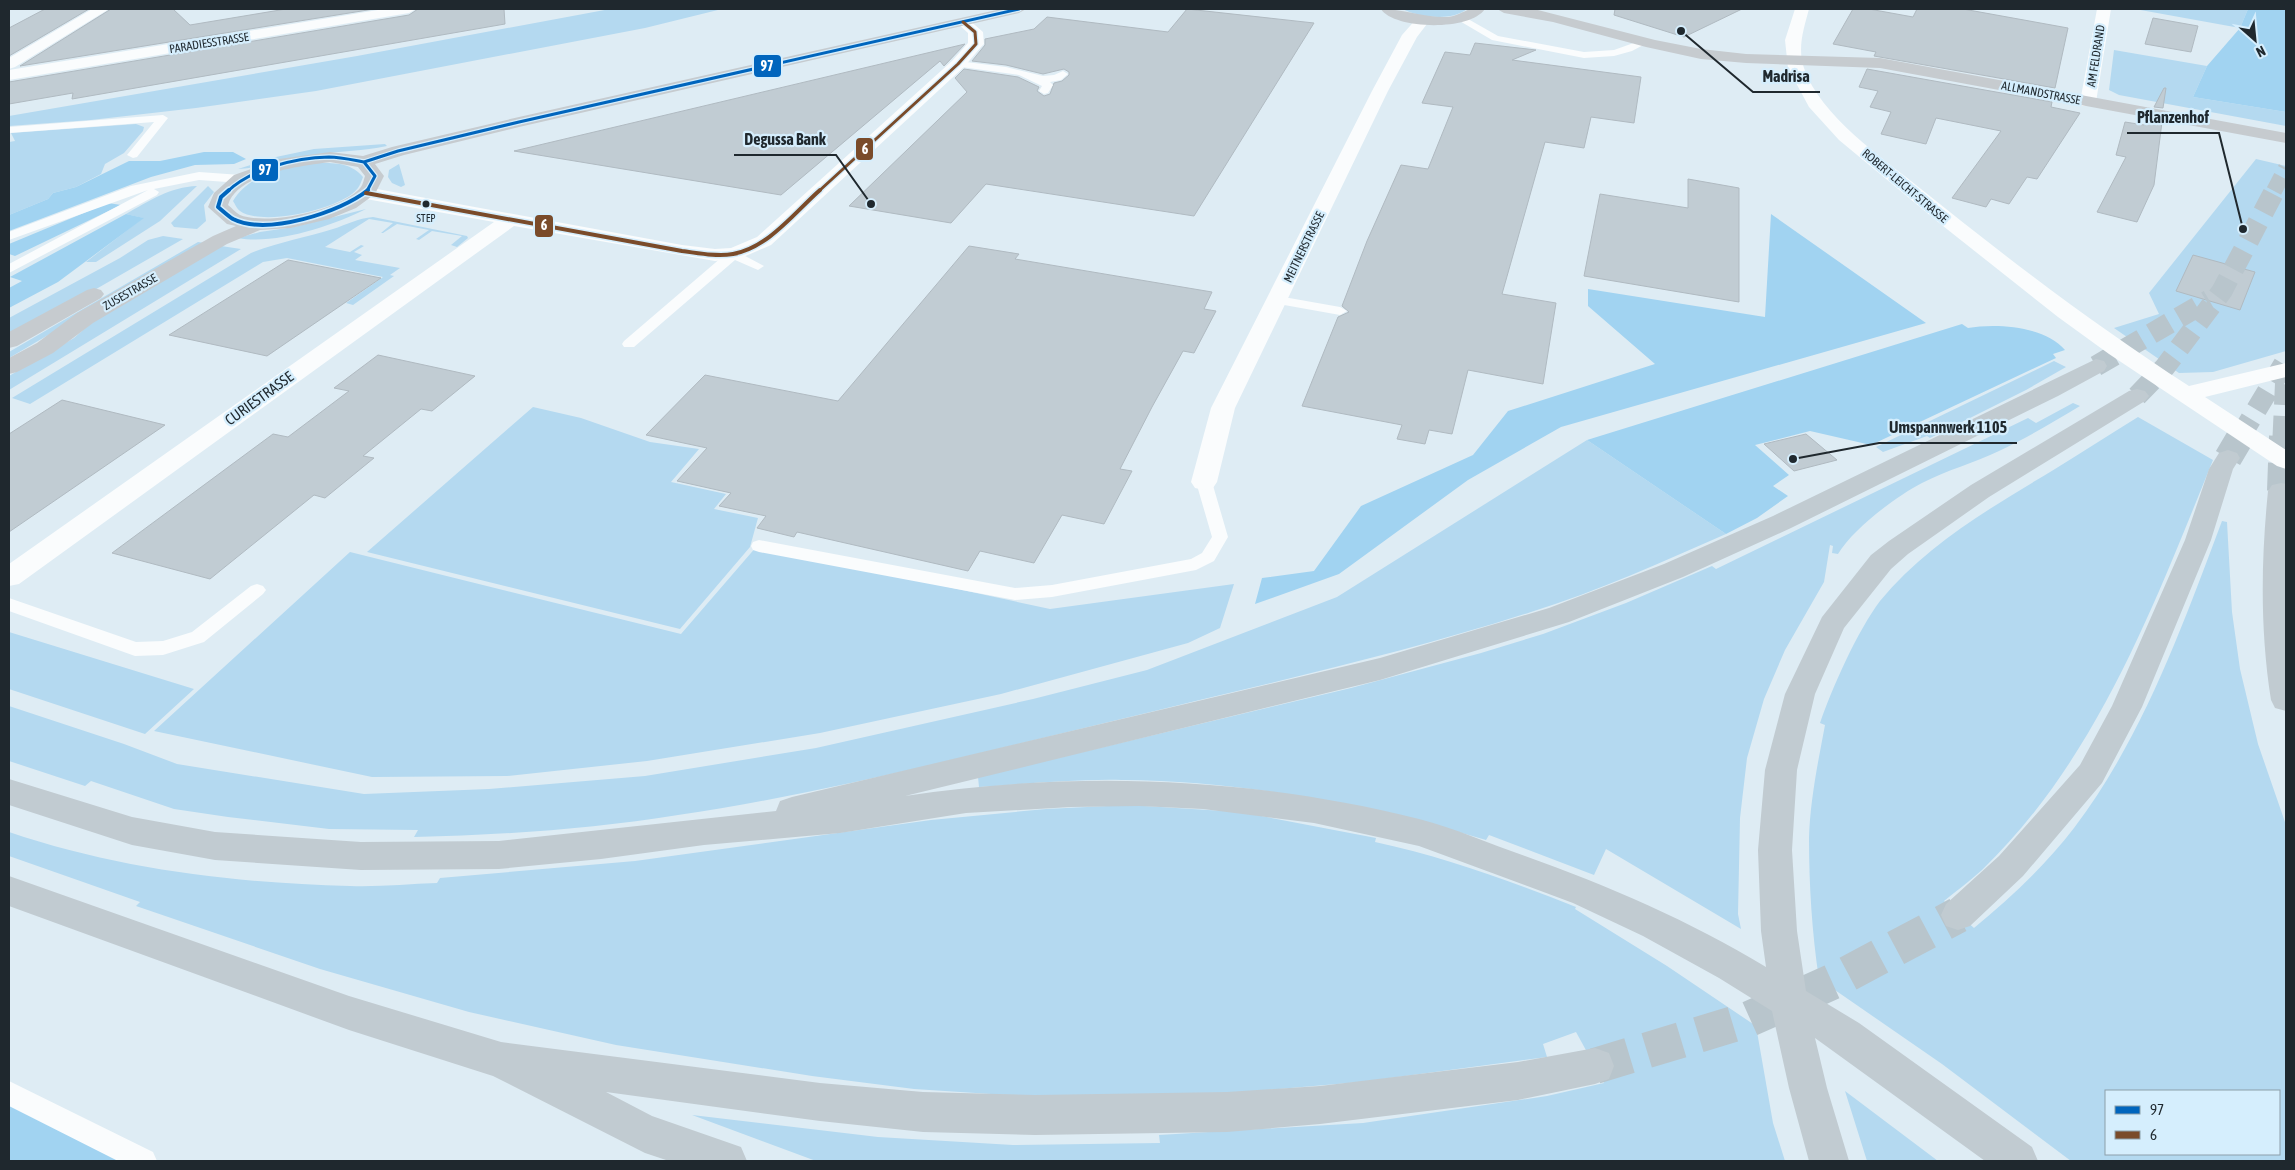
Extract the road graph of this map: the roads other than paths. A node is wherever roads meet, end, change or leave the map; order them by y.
1 (102, 9) edge
2 (409, 9) edge
3 (1019, 9) edge
4 (1388, 9) edge
5 (1478, 9) edge
6 (1504, 9) edge
7 (1802, 9) edge
8 (2104, 9) edge
9 (1461, 18) junction
10 (1423, 20) junction
11 (963, 22) junction
12 (1642, 42) junction
13 (1796, 58) junction
14 (9, 64) edge
15 (958, 64) junction
16 (1063, 74) dead end
17 (9, 75) edge
18 (1044, 79) junction
19 (1044, 91) dead end
20 (2088, 102) junction
21 (9, 130) edge
22 (2286, 138) edge
23 (133, 155) dead end
24 (364, 162) junction
25 (178, 180) junction
26 (241, 180) junction
27 (366, 193) junction
28 (222, 214) junction
29 (510, 219) junction
30 (256, 224) junction
31 (9, 236) edge
32 (734, 254) junction
33 (758, 266) dead end
34 (9, 269) edge
35 (1278, 300) junction
36 (1340, 311) dead end
37 (9, 342) edge
38 (629, 344) dead end
39 (2096, 366) tunnel mouth
40 (9, 367) edge
41 (2286, 370) edge
42 (2187, 394) junction
43 (2137, 396) tunnel mouth
44 (2228, 458) tunnel mouth
45 (2286, 461) edge
46 (1204, 482) joint
47 (2281, 491) dead end
48 (759, 546) dead end
49 (9, 577) edge
50 (257, 590) dead end
51 (9, 604) edge
52 (2286, 700) edge
53 (9, 792) edge
54 (704, 831) junction
55 (9, 891) edge
56 (1958, 915) tunnel mouth
57 (501, 1060) junction
58 (1595, 1066) tunnel mouth
59 (9, 1093) edge
60 (144, 1161) edge
61 (727, 1161) edge
62 (1829, 1161) edge
63 (2018, 1161) edge

1 - 14 street
2 - 17 street, PARADIESSTRASSE
3 - 11 street
4 - 10 street
5 - 9 street
6 - 12 street
7 - 13 street, ROBERT-LEICHT-STRASSE
8 - 20 street, AM FELDRAND
9 - 10 street
9 - 12 lane
10 - 35 street, MEITNERSTRASSE
11 - 15 street
11 - 24 street
12 - 13 street
13 - 20 street, ALLMANDSTRASSE
13 - 42 street, ROBERT-LEICHT-STRASSE
15 - 18 lane
15 - 32 street
16 - 18 lane
18 - 19 lane
20 - 22 street, ALLMANDSTRASSE
21 - 23 lane
24 - 26 street
24 - 27 street
25 - 26 lane
25 - 31 lane
25 - 34 lane
26 - 28 street
27 - 29 street
27 - 30 street, ZUSESTRASSE
28 - 30 street, ZUSESTRASSE
28 - 37 street, ZUSESTRASSE
29 - 32 street
29 - 49 street, CURIESTRASSE
30 - 40 street, ZUSESTRASSE
32 - 33 lane
32 - 38 lane
35 - 36 lane
35 - 46 street, MEITNERSTRASSE
39 - 54 highway
41 - 42 street
42 - 45 street, ROBERT-LEICHT-STRASSE
43 - 62 highway
44 - 56 highway
46 - 48 lane
47 - 52 highway
50 - 51 lane
53 - 54 highway
54 - 63 highway
55 - 57 highway
57 - 58 highway
57 - 61 highway
59 - 60 lane

